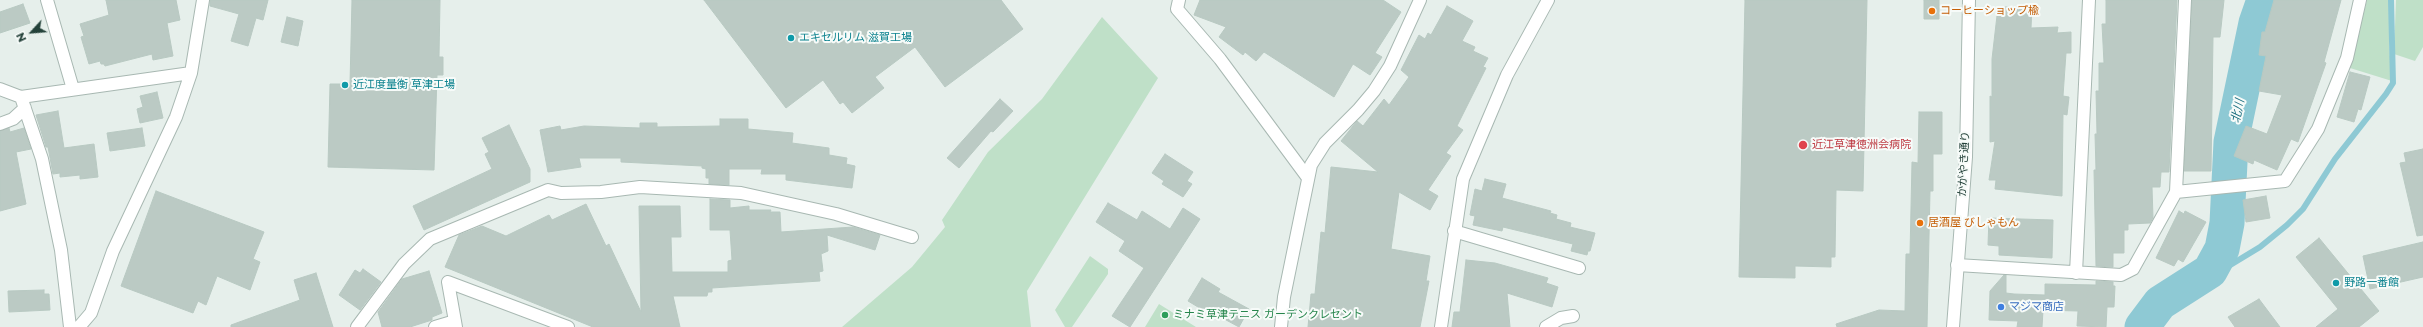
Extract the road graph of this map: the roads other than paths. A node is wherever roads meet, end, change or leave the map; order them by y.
1 (47, 0) edge
2 (203, 0) edge
3 (1179, 0) edge
4 (1420, 0) edge
5 (1548, 0) edge
6 (1969, 0) edge
7 (2089, 0) edge
8 (2185, 0) edge
9 (2360, 0) edge
10 (191, 73) junction
11 (0, 89) edge
12 (73, 89) junction
13 (23, 102) junction
14 (0, 124) edge
15 (1308, 178) junction
16 (2176, 192) junction
17 (1454, 231) junction
18 (912, 237) dead end
19 (1957, 265) junction
20 (1579, 268) dead end
21 (2076, 273) junction
22 (1572, 316) dead end
23 (544, 322) edge
24 (456, 324) edge
25 (70, 327) edge
26 (79, 327) edge
27 (357, 327) edge
28 (436, 327) edge
29 (568, 327) edge
30 (1281, 327) edge
31 (1440, 327) edge
32 (1546, 327) edge
33 (1953, 327) edge

1 - 12 street
2 - 10 street
3 - 15 street
4 - 15 street
5 - 17 street
6 - 19 street, かがやき通り
7 - 21 street
8 - 16 street
9 - 16 street
10 - 12 street
10 - 26 street
11 - 13 street
12 - 13 street
13 - 14 street
13 - 25 street
15 - 30 street
16 - 21 street
17 - 20 street
17 - 31 street
18 - 27 street
19 - 21 street
19 - 33 street, かがやき通り
22 - 32 street
23 - 24 street
23 - 29 street
24 - 28 street

